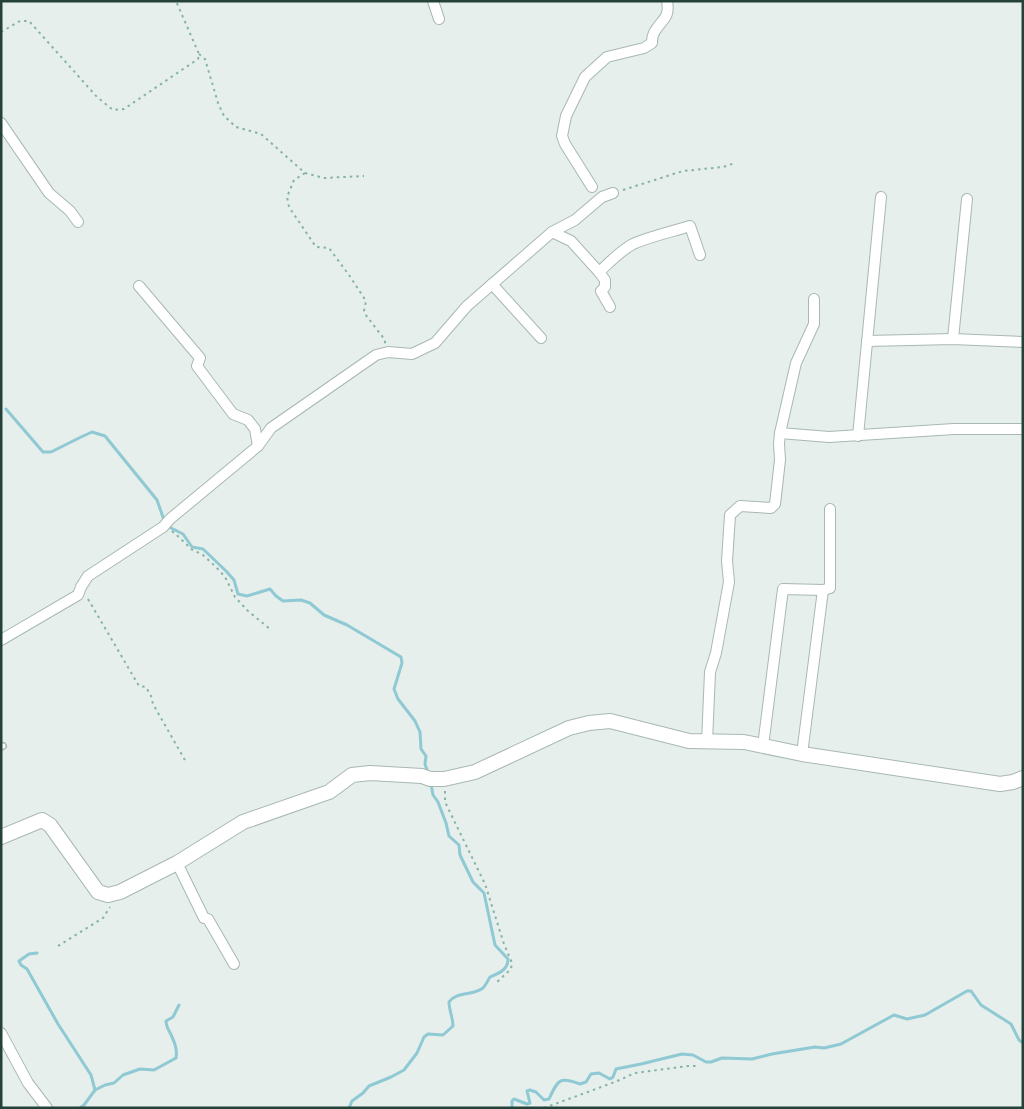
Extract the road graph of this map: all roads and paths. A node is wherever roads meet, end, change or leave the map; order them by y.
1 (176, 1) edge
2 (433, 1) edge
3 (667, 1) edge
4 (438, 19) dead end
5 (1, 32) edge
6 (199, 54) junction
7 (1, 123) edge
8 (734, 163) dead end
9 (305, 173) junction
10 (364, 176) dead end
11 (592, 187) dead end
12 (613, 194) joint
13 (881, 197) dead end
14 (967, 199) dead end
15 (78, 222) dead end
16 (552, 232) junction
17 (700, 255) dead end
18 (599, 272) junction
19 (492, 284) junction
20 (139, 286) dead end
21 (814, 299) dead end
22 (610, 307) dead end
23 (541, 338) dead end
24 (953, 340) junction
25 (867, 341) junction
26 (1023, 342) edge
27 (376, 355) junction
28 (1023, 429) edge
29 (780, 433) junction
30 (858, 436) junction
31 (258, 446) junction
32 (830, 509) dead end
33 (163, 527) junction
34 (81, 587) junction
35 (823, 590) junction
36 (270, 629) dead end
37 (1, 640) edge
38 (708, 742) junction
39 (762, 746) junction
40 (802, 754) junction
41 (186, 762) dead end
42 (1023, 778) edge
43 (444, 779) junction
44 (1, 837) edge
45 (177, 862) junction
46 (120, 892) junction
47 (58, 946) dead end
48 (234, 964) dead end
49 (496, 983) dead end
50 (1, 1033) edge
51 (699, 1066) dead end
52 (47, 1108) edge
53 (544, 1108) edge

1 - 6 path
2 - 4 street
3 - 11 street
5 - 6 path
6 - 9 path
7 - 15 street
8 - 12 path
9 - 10 path
9 - 27 path
12 - 16 street
13 - 25 street
14 - 24 street
16 - 18 street
16 - 19 street
17 - 18 street
18 - 22 street
19 - 23 street
19 - 27 street
20 - 31 street
21 - 29 street
24 - 25 street
24 - 26 street
25 - 30 street
27 - 31 street
28 - 30 street
29 - 30 street
29 - 38 street
31 - 33 street
32 - 35 street
33 - 34 street
33 - 36 path
34 - 37 street
34 - 41 path
35 - 39 street
35 - 40 street
38 - 39 street
38 - 43 street
39 - 40 street
40 - 42 street
43 - 45 street
43 - 49 path
44 - 46 street
45 - 46 street
45 - 48 street
46 - 47 path
50 - 52 street
51 - 53 path

